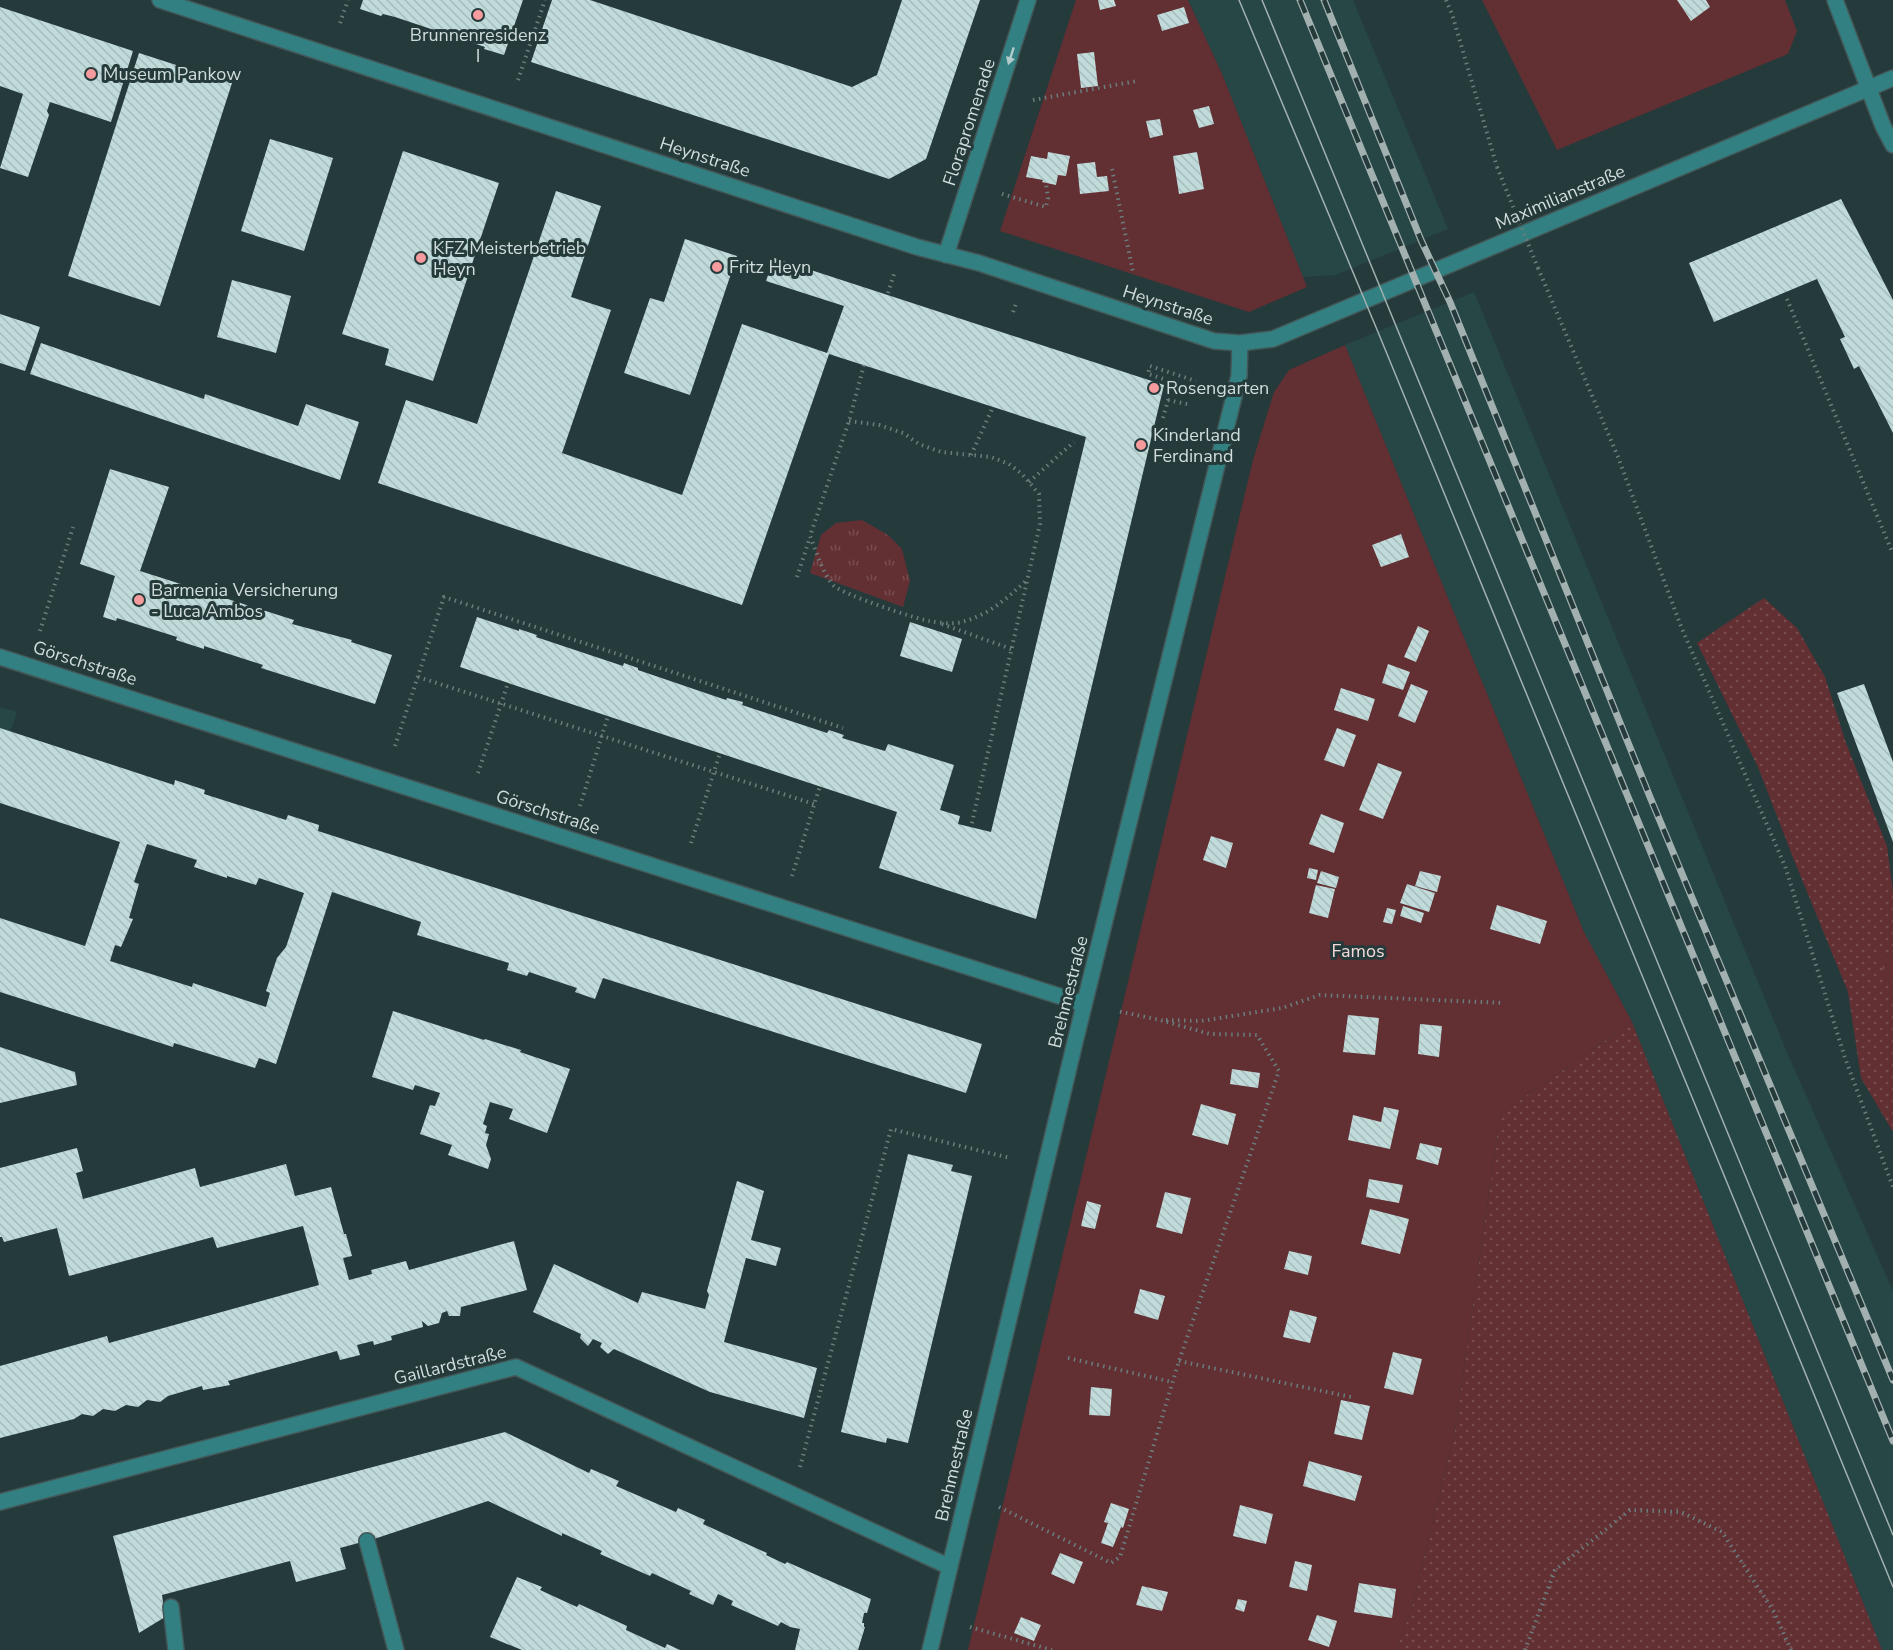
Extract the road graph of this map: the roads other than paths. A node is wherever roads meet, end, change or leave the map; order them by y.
1 (160, 0) edge
2 (1028, 0) edge
3 (1835, 0) edge
4 (1893, 78) edge
5 (1869, 88) junction
6 (1893, 146) edge
7 (946, 255) junction
8 (1240, 343) junction
9 (0, 657) edge
10 (1084, 1004) junction
11 (0, 1502) edge
12 (367, 1540) dead end
13 (950, 1568) junction
14 (171, 1607) dead end
15 (176, 1650) edge
16 (396, 1650) edge
17 (930, 1650) edge

1 - 7 street, Heynstraße
2 -> 7 street, Florapromenade
3 - 5 street
4 - 5 street, Maximilianstraße
5 - 6 street
5 - 8 street, Maximilianstraße
7 - 8 street, Heynstraße
8 - 10 street, Brehmestraße
9 - 10 street, Görschstraße
10 - 13 street, Brehmestraße
11 - 13 street, Gaillardstraße
12 - 16 street
13 - 17 street, Brehmestraße
14 - 15 street

